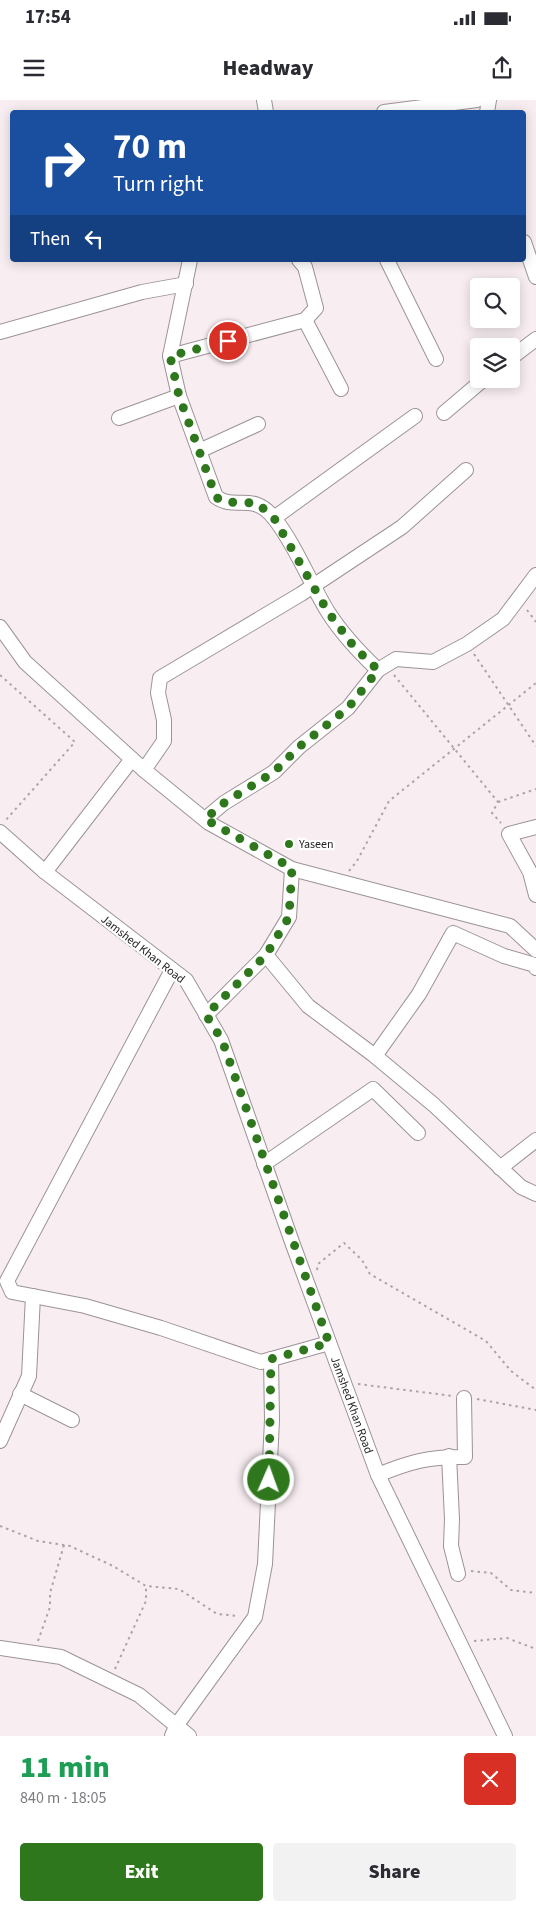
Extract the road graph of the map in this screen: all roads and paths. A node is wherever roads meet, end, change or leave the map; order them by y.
1 (476, 100) edge
2 (399, 110) edge
3 (526, 248) edge
4 (190, 262) edge
5 (307, 262) edge
6 (388, 262) edge
7 (536, 277) edge
8 (186, 284) junction
9 (305, 320) junction
10 (0, 332) edge
11 (536, 339) edge
12 (520, 351) edge
13 (170, 356) junction
14 (436, 359) dead end
15 (473, 388) edge
16 (341, 389) dead end
17 (179, 396) junction
18 (444, 413) dead end
19 (415, 416) dead end
20 (119, 418) dead end
21 (258, 424) dead end
22 (199, 451) junction
23 (466, 470) dead end
24 (274, 518) junction
25 (536, 575) edge
26 (314, 585) junction
27 (516, 601) junction
28 (536, 622) edge
29 (0, 627) edge
30 (467, 644) junction
31 (382, 668) junction
32 (0, 675) edge
33 (536, 683) edge
34 (509, 704) junction
35 (536, 746) edge
36 (454, 747) junction
37 (132, 759) junction
38 (144, 770) junction
39 (536, 789) edge
40 (498, 802) junction
41 (205, 819) junction
42 (0, 826) edge
43 (536, 826) edge
44 (0, 832) edge
45 (509, 834) junction
46 (292, 868) junction
47 (45, 872) junction
48 (341, 880) junction
49 (536, 895) edge
50 (536, 950) edge
51 (266, 955) junction
52 (536, 968) edge
53 (172, 970) junction
54 (206, 1015) junction
55 (375, 1056) junction
56 (418, 1133) dead end
57 (536, 1140) edge
58 (264, 1164) junction
59 (500, 1168) junction
60 (536, 1194) edge
61 (316, 1272) dead end
62 (6, 1294) edge
63 (32, 1296) junction
64 (329, 1343) junction
65 (271, 1359) junction
66 (344, 1382) junction
67 (536, 1390) edge
68 (20, 1394) junction
69 (464, 1398) junction
70 (536, 1410) edge
71 (72, 1420) dead end
72 (0, 1441) edge
73 (449, 1456) junction
74 (378, 1475) junction
75 (0, 1526) edge
76 (64, 1545) junction
77 (458, 1574) joint
78 (146, 1586) junction
79 (536, 1593) edge
80 (255, 1618) junction
81 (459, 1642) junction
82 (0, 1648) edge
83 (536, 1649) edge
84 (34, 1653) junction
85 (109, 1680) junction
86 (174, 1731) edge
87 (189, 1736) edge
88 (505, 1736) edge

1 - 2 street
3 - 7 street
4 - 8 street
5 - 9 street
6 - 14 street
8 - 10 street
8 - 13 street
9 - 13 street
9 - 16 street
11 - 12 street
13 - 17 street
15 - 18 street
17 - 20 street
17 - 22 street
19 - 24 street
21 - 22 street
22 - 24 street
23 - 26 street
24 - 26 street
25 - 27 street
26 - 31 street
26 - 38 street
27 - 28 path
27 - 30 street
29 - 37 street
30 - 31 street
30 - 34 path
31 - 36 path
31 - 41 street
32 - 42 path
33 - 34 path
34 - 35 path
34 - 36 path
36 - 40 path
36 - 48 path
37 - 38 street
37 - 47 street
38 - 41 street
39 - 40 path
40 - 45 path
41 - 46 street
43 - 45 street
44 - 47 street, Jamshed Khan Road
45 - 49 street
46 - 48 street
46 - 51 street
47 - 53 street, Jamshed Khan Road
48 - 50 street
51 - 54 street
51 - 55 street
52 - 55 street
53 - 54 street, Jamshed Khan Road
53 - 62 street
54 - 58 street, Jamshed Khan Road
55 - 59 street
56 - 58 street
57 - 59 street
58 - 64 street, Jamshed Khan Road
59 - 60 street
61 - 67 path
62 - 63 street
63 - 65 street
63 - 68 street
64 - 65 street
64 - 66 street, Jamshed Khan Road
65 - 80 street
66 - 69 path
66 - 74 street, Jamshed Khan Road
68 - 71 street
68 - 72 street
69 - 70 path
69 - 73 street
73 - 74 street
73 - 77 street
74 - 81 street, Jamshed Khan Road
75 - 76 path
76 - 78 path
76 - 84 path
77 - 79 path
78 - 80 path
78 - 85 path
80 - 86 street
81 - 83 path
81 - 88 street, Jamshed Khan Road
82 - 84 street
84 - 85 street
85 - 86 street
86 - 87 street

